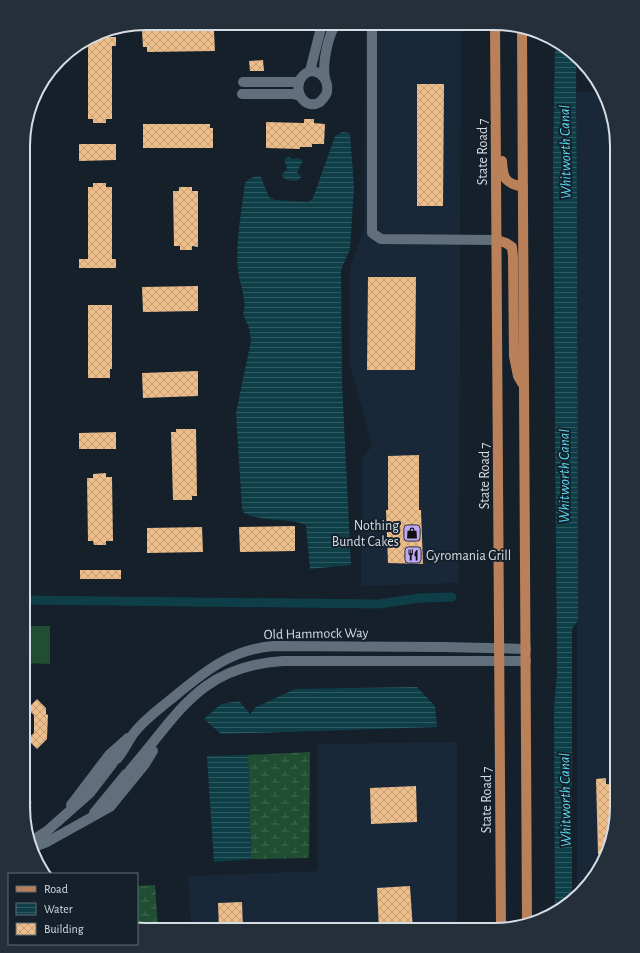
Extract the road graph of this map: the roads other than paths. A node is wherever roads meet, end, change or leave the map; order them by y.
1 (320, 30) edge
2 (332, 30) edge
3 (372, 30) edge
4 (495, 30) edge
5 (522, 34) edge
6 (310, 71) junction
7 (325, 78) junction
8 (242, 82) dead end
9 (299, 82) junction
10 (242, 94) dead end
11 (300, 96) junction
12 (496, 120) junction
13 (523, 187) junction
14 (497, 240) junction
15 (524, 389) junction
16 (500, 648) junction
17 (526, 649) junction
18 (500, 661) junction
19 (526, 661) junction
20 (167, 726) junction
21 (134, 733) junction
22 (62, 819) junction
23 (89, 819) junction
24 (35, 839) edge
25 (37, 846) edge
26 (501, 918) junction
27 (527, 918) edge
28 (503, 922) edge
29 (501, 923) edge

1 - 6 street
2 - 7 street
3 - 14 street
4 - 12 main road, State Road 7
5 - 13 main road
6 - 7 street
6 - 9 street
7 - 11 street
8 - 9 street
9 - 11 street
10 - 11 street
12 - 13 main road
12 - 14 main road, State Road 7
13 - 15 main road
14 - 15 main road
14 - 16 main road, State Road 7
15 - 17 main road
16 - 17 street, Old Hammock Way
16 - 18 main road, State Road 7
16 - 21 street, Old Hammock Way
17 - 19 main road
18 - 19 street, Old Hammock Way
18 - 20 street, Old Hammock Way
18 - 26 main road, State Road 7
19 - 27 main road
20 - 23 street, Old Hammock Way
20 - 23 street, Old Hammock Way
21 - 22 street, Old Hammock Way
21 - 22 street, Old Hammock Way
22 - 24 street, Old Hammock Way
23 - 25 street, Old Hammock Way
26 - 28 main road
26 - 29 main road, State Road 7

